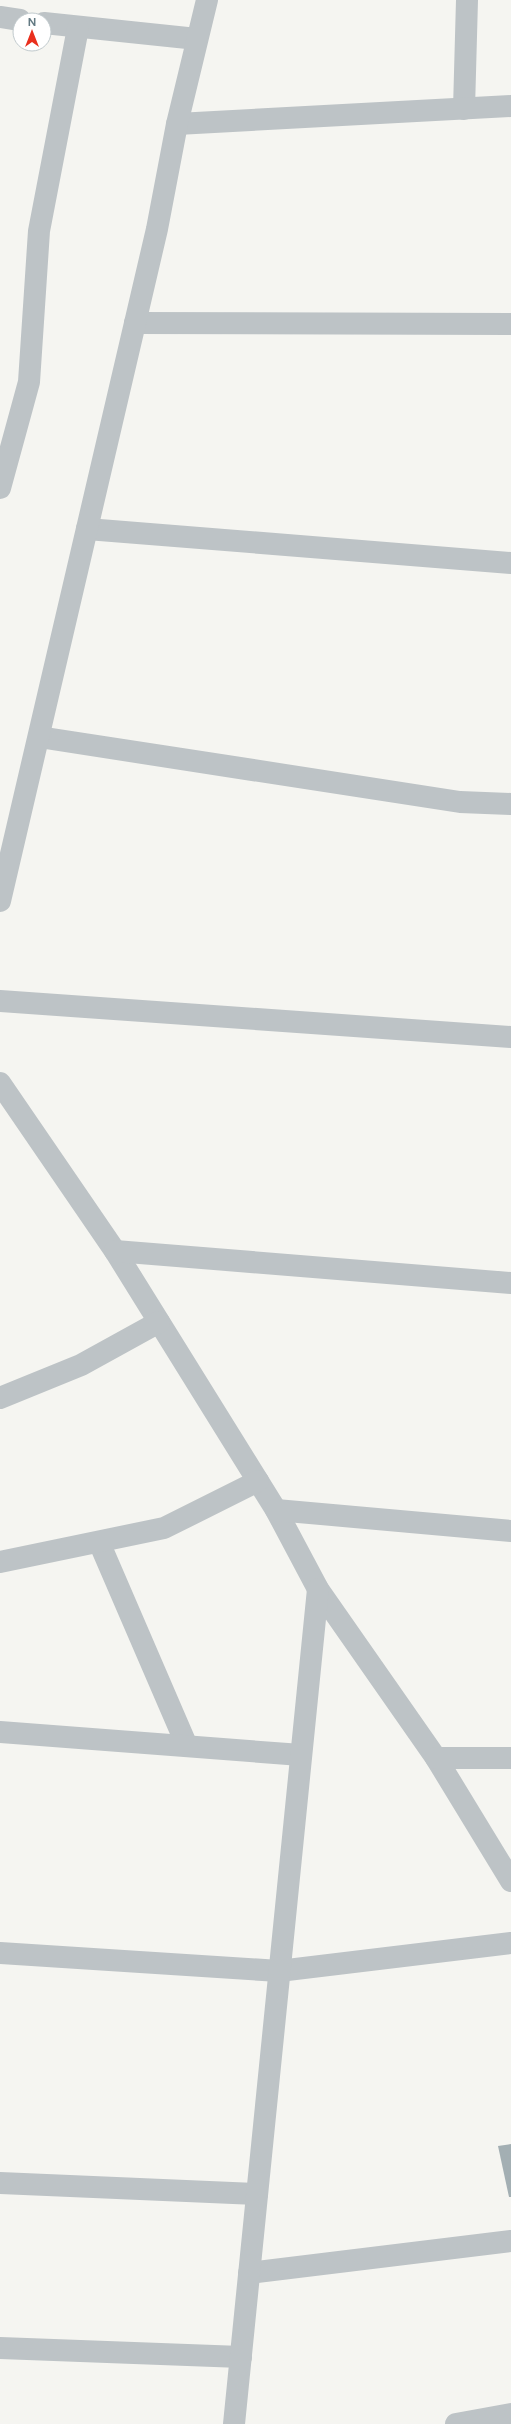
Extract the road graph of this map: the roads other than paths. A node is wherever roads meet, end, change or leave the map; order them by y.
1 (207, 0) edge
2 (467, 0) edge
3 (0, 17) edge
4 (12, 19) edge
5 (52, 24) edge
6 (78, 28) junction
7 (197, 39) junction
8 (511, 106) edge
9 (464, 109) junction
10 (177, 124) junction
11 (135, 323) junction
12 (511, 324) edge
13 (0, 488) edge
14 (87, 529) junction
15 (511, 562) edge
16 (39, 737) junction
17 (511, 804) edge
18 (0, 901) edge
19 (0, 1001) edge
20 (511, 1037) edge
21 (0, 1083) edge
22 (115, 1251) junction
23 (511, 1283) edge
24 (159, 1322) junction
25 (0, 1398) edge
26 (258, 1481) junction
27 (276, 1510) junction
28 (511, 1531) edge
29 (99, 1542) junction
30 (0, 1562) edge
31 (318, 1589) junction
32 (0, 1732) edge
33 (188, 1746) junction
34 (301, 1755) junction
35 (436, 1758) junction
36 (511, 1758) edge
37 (511, 1881) edge
38 (511, 1943) edge
39 (0, 1953) edge
40 (279, 1971) junction
41 (0, 2183) edge
42 (257, 2194) junction
43 (511, 2241) edge
44 (249, 2273) junction
45 (0, 2348) edge
46 (241, 2357) junction
47 (511, 2414) edge
48 (234, 2424) edge
49 (456, 2424) edge

1 - 7 street
2 - 9 street
3 - 4 street
5 - 6 street
6 - 7 street
6 - 13 street
7 - 10 street
8 - 9 street
9 - 10 street
10 - 11 street
11 - 12 street
11 - 14 street
14 - 15 street
14 - 16 street
16 - 17 street
16 - 18 street
19 - 20 street
21 - 22 street
22 - 23 street
22 - 24 street
24 - 25 street
24 - 26 street
26 - 27 street
26 - 29 street
27 - 28 street
27 - 31 street
29 - 30 street
29 - 33 street
31 - 34 street
31 - 35 street
32 - 33 street
33 - 34 street
34 - 40 street
35 - 36 street
35 - 37 street
38 - 40 street
39 - 40 street
40 - 42 street
41 - 42 street
42 - 44 street
43 - 44 street
44 - 46 street
45 - 46 street
46 - 48 street
47 - 49 street

